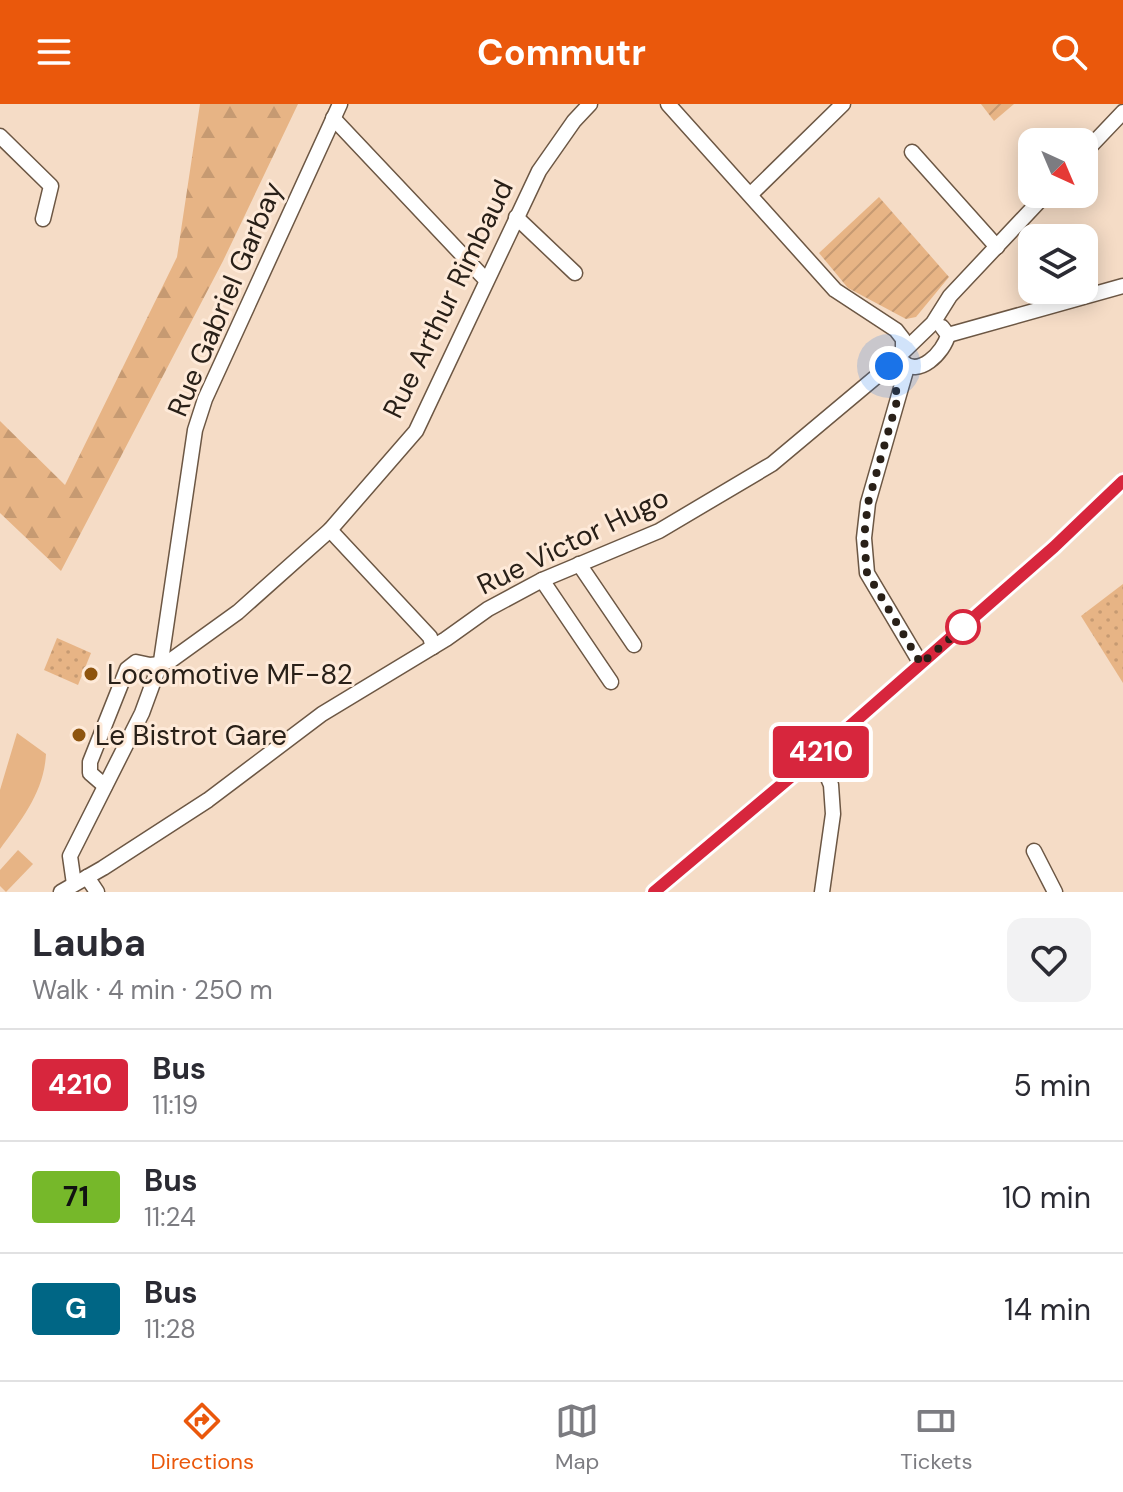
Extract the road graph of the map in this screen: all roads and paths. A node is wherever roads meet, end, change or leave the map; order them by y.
1 (340, 104) edge
2 (567, 104) edge
3 (590, 104) edge
4 (668, 104) edge
5 (843, 104) edge
6 (1123, 112) edge
7 (579, 116) junction
8 (333, 118) junction
9 (0, 136) edge
10 (1098, 138) edge
11 (912, 152) dead end
12 (751, 194) junction
13 (1033, 208) edge
14 (516, 217) junction
15 (43, 219) dead end
16 (997, 247) junction
17 (575, 273) dead end
18 (486, 280) junction
19 (1123, 286) edge
20 (933, 323) junction
21 (948, 335) junction
22 (904, 359) junction
23 (876, 377) junction
24 (899, 394) junction
25 (1123, 481) edge
26 (330, 530) junction
27 (579, 564) junction
28 (542, 580) junction
29 (634, 645) dead end
30 (433, 647) junction
31 (160, 662) junction
32 (921, 664) junction
33 (611, 682) dead end
34 (818, 754) junction
35 (105, 786) junction
36 (1034, 851) dead end
37 (74, 884) edge
38 (97, 892) edge
39 (654, 892) edge
40 (822, 892) edge
41 (1055, 892) edge

1 - 8 street, Rue Gabriel Garbay
2 - 7 street
3 - 7 street, Rue Arthur Rimbaud
4 - 12 street
5 - 12 street
6 - 10 street
7 - 14 street, Rue Arthur Rimbaud
8 - 18 street
8 - 31 street, Rue Gabriel Garbay
9 - 15 street
11 - 16 street
12 - 22 street
13 - 16 street
14 - 17 street
14 - 18 street, Rue Arthur Rimbaud
16 - 20 street
18 - 26 street, Rue Arthur Rimbaud
19 - 21 street
20 - 21 street
20 - 22 street
21 - 22 street
22 - 23 street, Rue Victor Hugo
22 - 24 street
23 - 24 street
23 - 27 street, Rue Victor Hugo
24 - 32 street
25 - 32 street
26 - 30 street
26 - 31 street, Rue Arthur Rimbaud
27 - 28 street, Rue Victor Hugo
27 - 29 street
28 - 30 street, Rue Victor Hugo
28 - 33 street
30 - 37 street, Rue Victor Hugo
31 - 35 street, Rue Gabriel Garbay
31 - 35 street, Rue Arthur Rimbaud
32 - 34 street
34 - 39 street
34 - 40 street
35 - 37 street, Rue Gabriel Garbay
36 - 41 street
37 - 38 street

